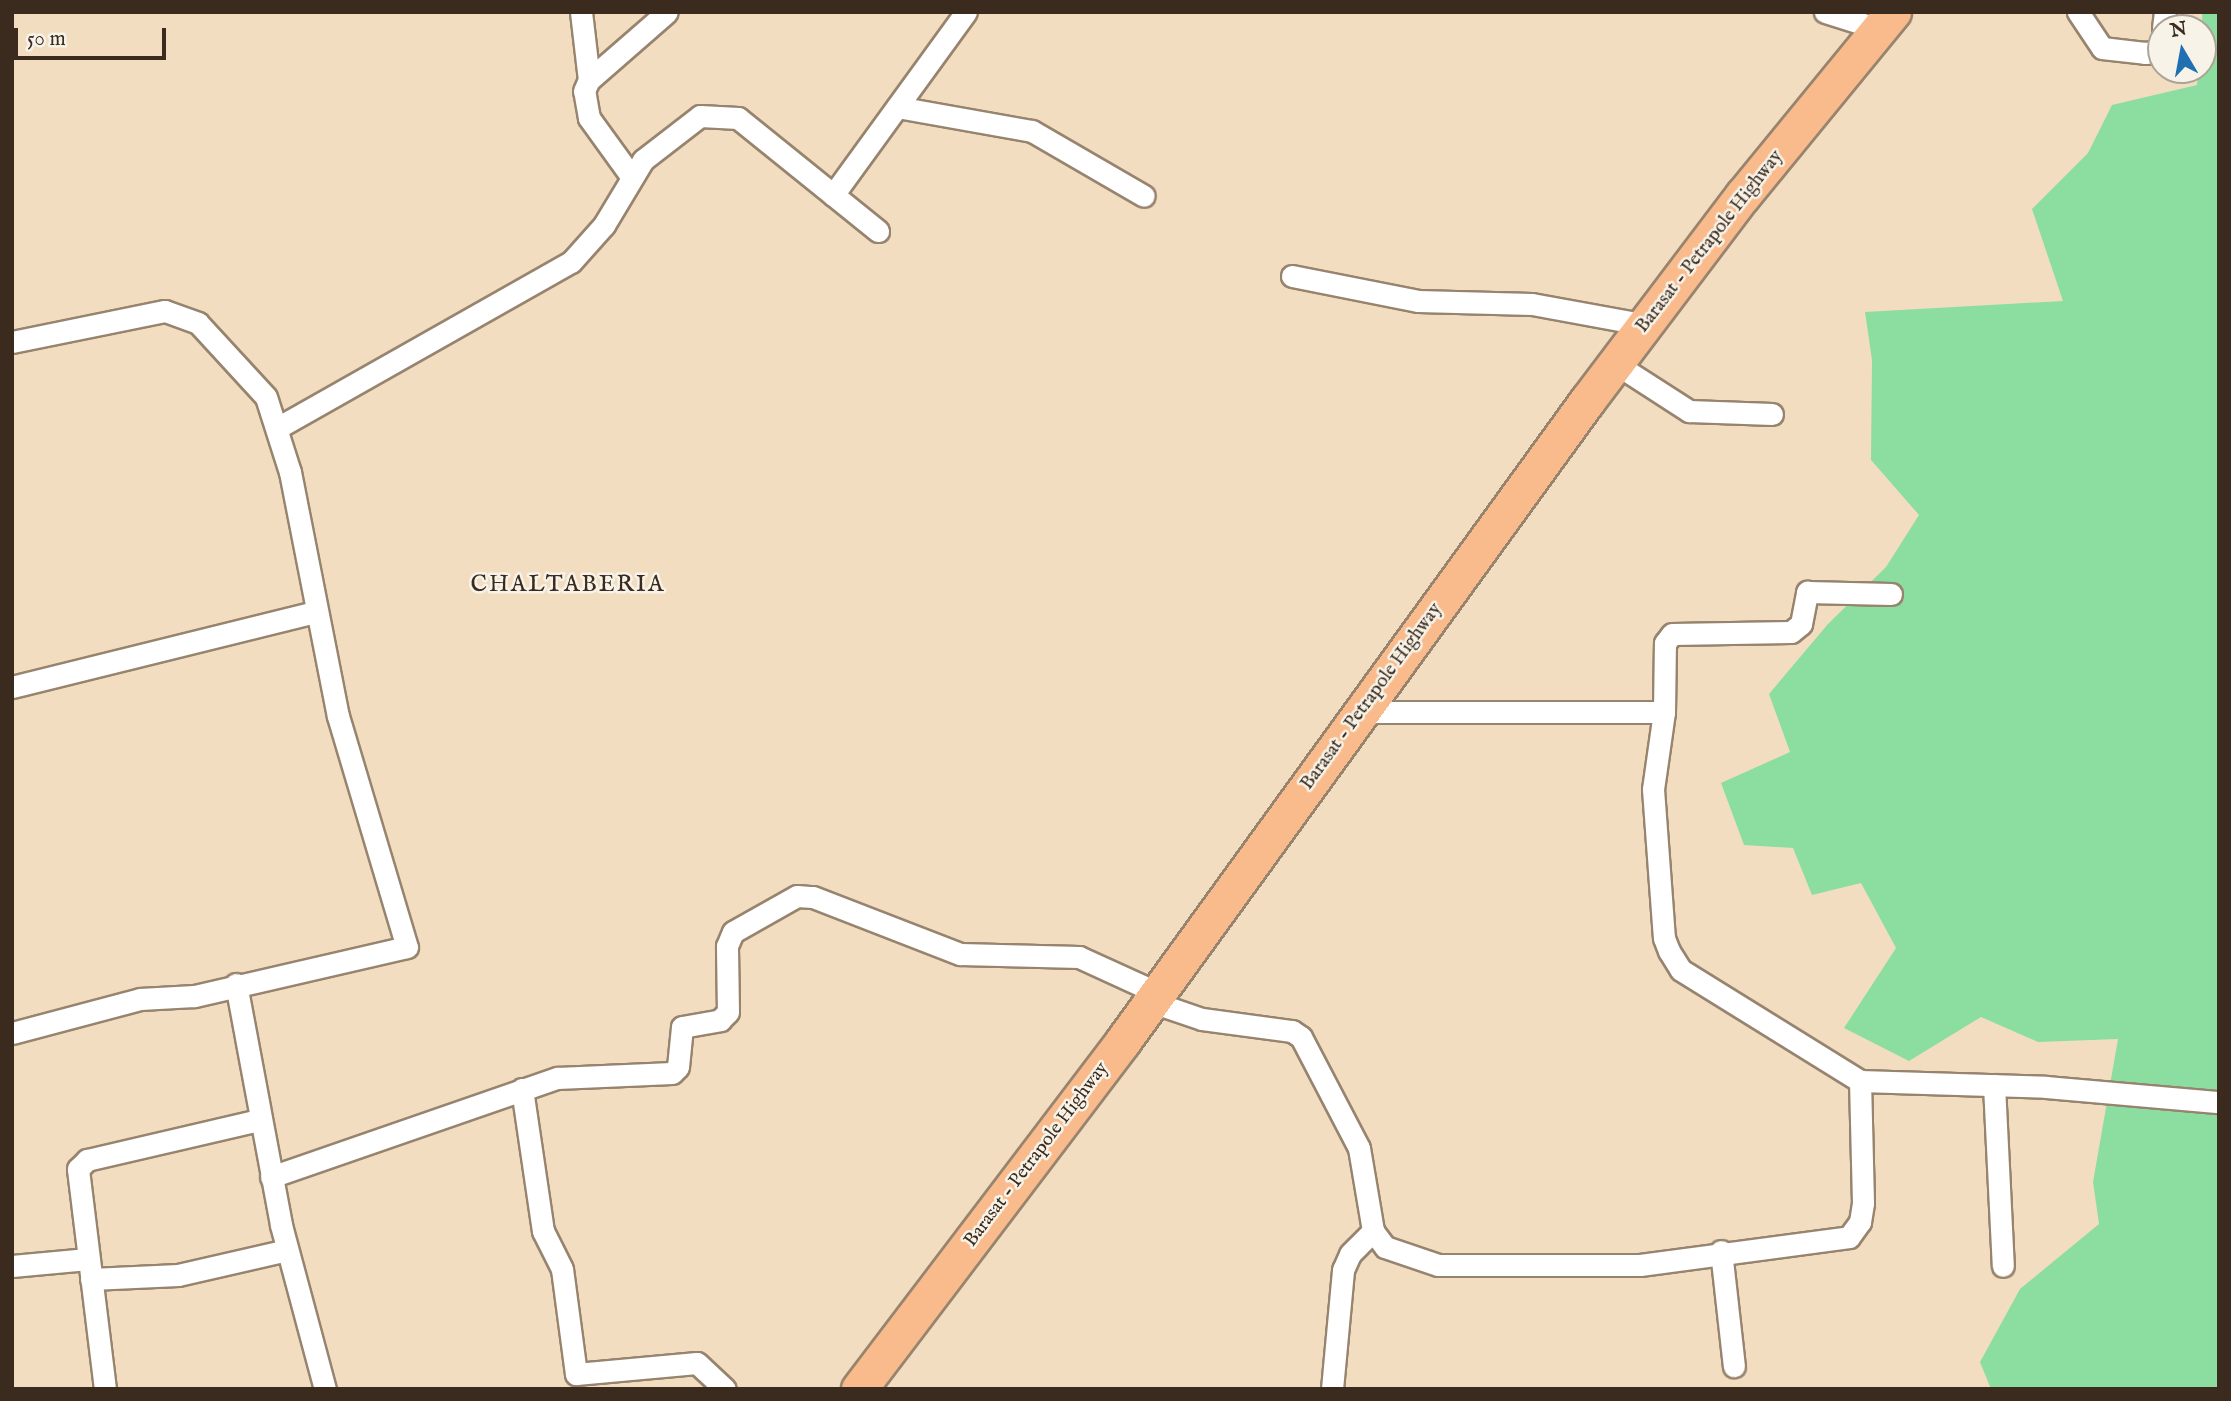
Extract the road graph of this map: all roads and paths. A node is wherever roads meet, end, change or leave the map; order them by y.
1 (581, 12) edge
2 (667, 12) edge
3 (966, 12) edge
4 (1825, 12) edge
5 (2078, 12) edge
6 (1886, 21) edge
7 (2147, 53) edge
8 (589, 80) junction
9 (897, 107) junction
10 (631, 176) junction
11 (833, 195) junction
12 (1144, 196) dead end
13 (878, 231) dead end
14 (1292, 276) dead end
15 (1646, 325) junction
16 (12, 342) edge
17 (1616, 364) junction
18 (1772, 414) dead end
19 (278, 427) junction
20 (1891, 594) dead end
21 (314, 612) junction
22 (12, 687) edge
23 (1360, 712) junction
24 (1664, 712) junction
25 (236, 984) junction
26 (1155, 998) junction
27 (12, 1033) edge
28 (1860, 1081) junction
29 (1994, 1085) junction
30 (522, 1089) junction
31 (2219, 1102) edge
32 (259, 1120) junction
33 (271, 1177) junction
34 (1373, 1231) junction
35 (287, 1250) junction
36 (1721, 1251) junction
37 (12, 1266) edge
38 (2003, 1266) dead end
39 (90, 1269) junction
40 (1734, 1366) dead end
41 (106, 1389) edge
42 (325, 1389) edge
43 (724, 1389) edge
44 (859, 1389) edge
45 (1332, 1389) edge

1 - 8 street
2 - 8 street
3 - 9 street
4 - 6 street
5 - 7 street
6 - 15 highway, Barasat - Petrapole Highway
8 - 10 street
9 - 11 street
9 - 12 street
10 - 11 street
10 - 19 street
11 - 13 street
14 - 15 street
15 - 17 highway, Barasat - Petrapole Highway
16 - 19 street
17 - 18 street
17 - 23 highway, Barasat - Petrapole Highway
19 - 21 street
20 - 24 street
21 - 22 street
21 - 25 street
23 - 24 street
23 - 26 highway, Barasat - Petrapole Highway
24 - 28 street
25 - 27 street
25 - 32 street
26 - 30 street
26 - 34 street
26 - 44 highway, Barasat - Petrapole Highway
28 - 29 street
28 - 36 street
29 - 31 street
29 - 38 street
30 - 33 street
30 - 43 street
32 - 33 street
32 - 39 street
33 - 35 street
34 - 36 street
34 - 45 street
35 - 39 street
35 - 42 street
36 - 40 street
37 - 39 street
39 - 41 street

